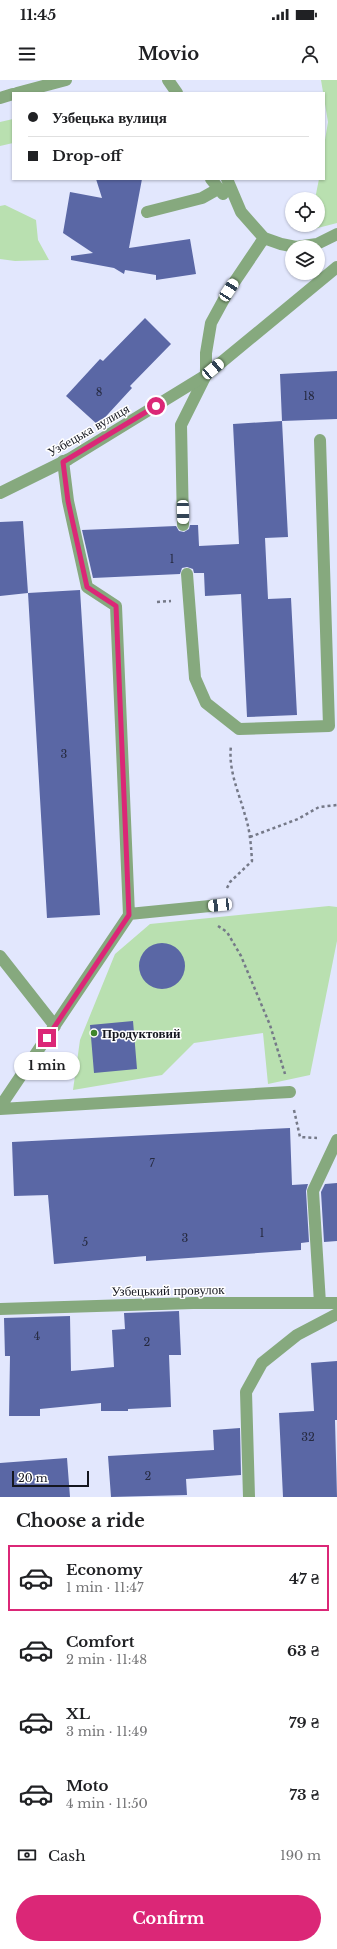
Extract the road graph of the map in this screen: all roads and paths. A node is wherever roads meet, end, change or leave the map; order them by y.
1 (66, 80) edge
2 (168, 80) edge
3 (21, 92) edge
4 (176, 92) edge
5 (12, 94) edge
6 (0, 98) edge
7 (212, 180) edge
8 (227, 180) edge
9 (218, 189) junction
10 (147, 212) dead end
11 (241, 212) junction
12 (337, 234) edge
13 (264, 238) junction
14 (337, 267) edge
15 (206, 375) junction
16 (320, 440) dead end
17 (63, 462) junction
18 (0, 493) edge
19 (183, 525) dead end
20 (187, 574) dead end
21 (239, 729) junction
22 (337, 805) edge
23 (250, 837) junction
24 (220, 905) joint
25 (193, 908) junction
26 (129, 914) junction
27 (0, 956) edge
28 (55, 1026) junction
29 (290, 1092) junction
30 (0, 1108) edge
31 (300, 1137) dead end
32 (337, 1140) edge
33 (320, 1303) junction
34 (337, 1303) edge
35 (0, 1309) edge
36 (337, 1314) edge
37 (249, 1497) edge

1 - 3 street
2 - 4 street
5 - 6 street
7 - 9 street
8 - 11 street
9 - 10 street
9 - 11 street
11 - 13 street
12 - 13 street
13 - 15 street
14 - 15 street, Узбецька вулиця
15 - 17 street, Узбецька вулиця
15 - 19 street
16 - 21 street
17 - 18 street, Узбецька вулиця
17 - 26 street
20 - 21 street
21 - 23 path
22 - 23 path
23 - 24 path
24 - 25 street
25 - 26 street
25 - 29 path
26 - 28 street
27 - 28 street
28 - 30 street
29 - 30 street
29 - 31 path
32 - 33 street
33 - 34 street, Узбецький провулок
33 - 35 street, Узбецький провулок
36 - 37 street

